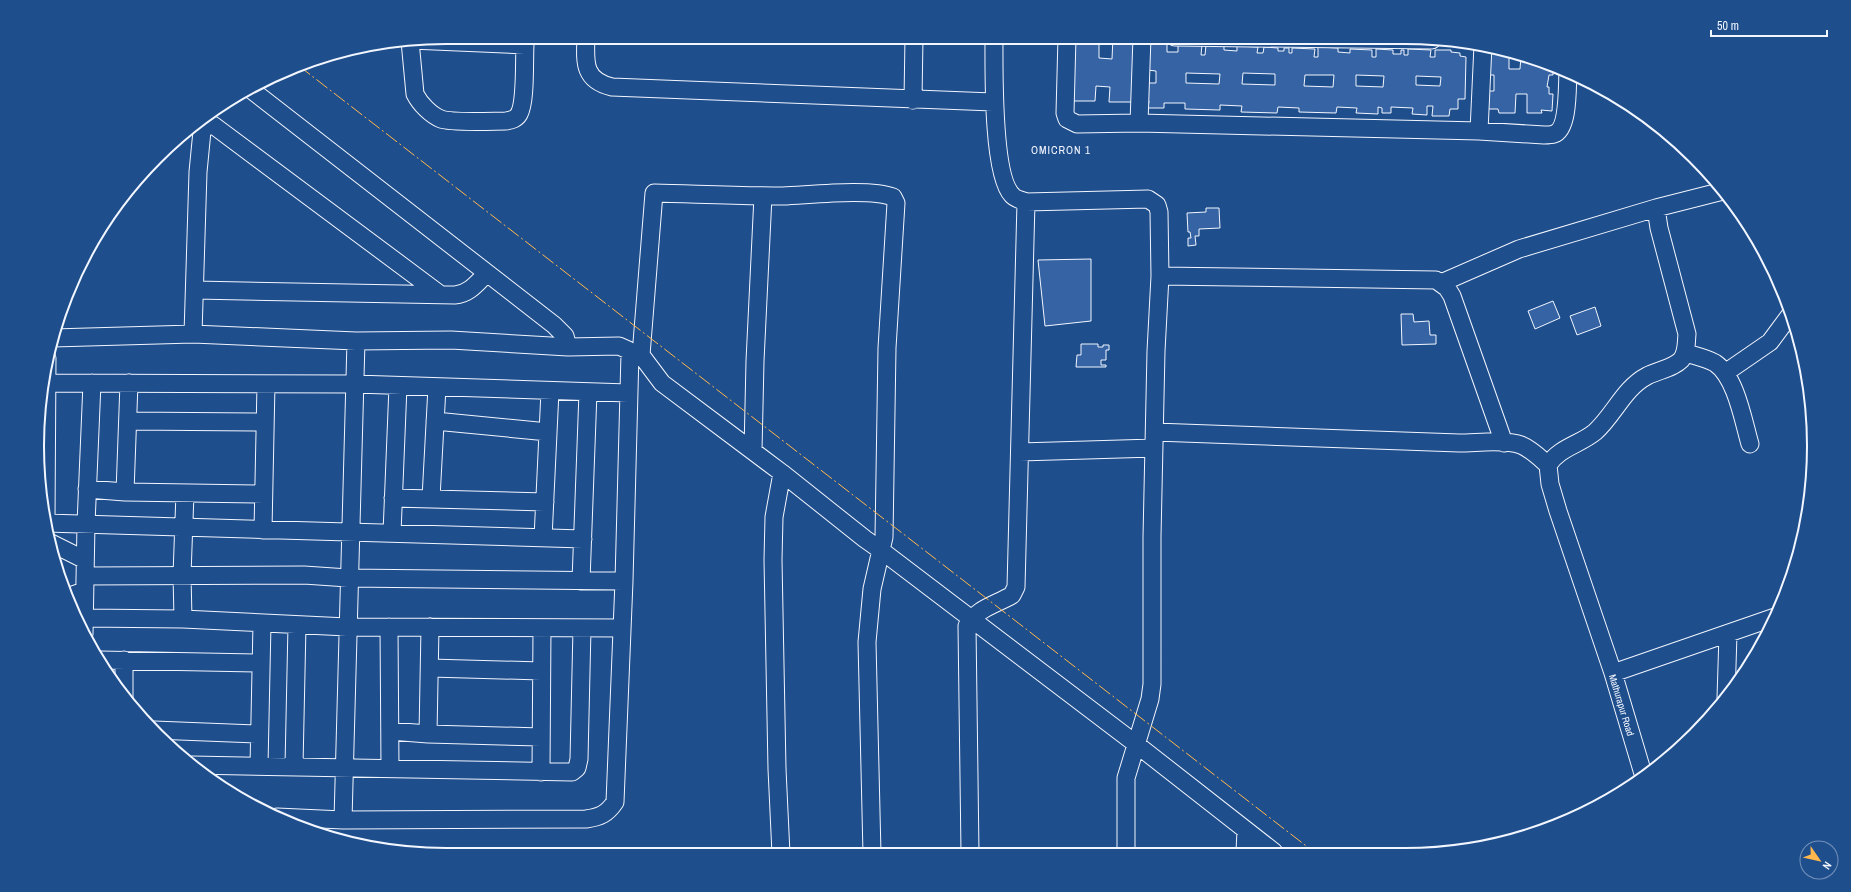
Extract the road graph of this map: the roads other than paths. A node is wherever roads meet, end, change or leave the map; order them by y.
1 (525, 44) edge
2 (586, 44) edge
3 (914, 44) edge
4 (994, 44) edge
5 (1067, 44) edge
6 (1142, 44) edge
7 (411, 46) edge
8 (1483, 52) edge
9 (1568, 79) edge
10 (255, 92) edge
11 (913, 100) junction
12 (993, 102) junction
13 (1139, 123) junction
14 (1479, 131) junction
15 (1717, 193) edge
16 (763, 196) junction
17 (1026, 202) junction
18 (1656, 208) junction
19 (487, 273) junction
20 (1160, 276) junction
21 (1441, 283) junction
22 (195, 290) junction
23 (441, 294) junction
24 (1787, 319) edge
25 (194, 334) junction
26 (59, 338) edge
27 (356, 341) junction
28 (568, 347) junction
29 (1686, 352) junction
30 (1725, 373) junction
31 (49, 383) edge
32 (92, 383) junction
33 (129, 383) junction
34 (266, 384) junction
35 (355, 384) junction
36 (398, 386) junction
37 (437, 387) junction
38 (550, 391) junction
39 (588, 392) junction
40 (628, 393) junction
41 (47, 395) edge
42 (128, 421) junction
43 (435, 421) junction
44 (265, 422) junction
45 (548, 432) junction
46 (1154, 440) junction
47 (1504, 442) junction
48 (1750, 444) dead end
49 (753, 451) junction
50 (1020, 452) junction
51 (1548, 465) junction
52 (782, 473) junction
53 (46, 488) edge
54 (87, 489) junction
55 (125, 492) junction
56 (185, 493) junction
57 (263, 494) junction
58 (393, 498) junction
59 (431, 498) junction
60 (545, 502) junction
61 (52, 522) edge
62 (86, 524) junction
63 (184, 527) junction
64 (263, 530) junction
65 (350, 532) junction
66 (392, 534) junction
67 (543, 538) junction
68 (583, 539) junction
69 (58, 550) edge
70 (882, 551) junction
71 (182, 575) junction
72 (85, 576) junction
73 (348, 578) junction
74 (582, 581) junction
75 (624, 581) junction
76 (72, 592) edge
77 (971, 618) junction
78 (182, 619) junction
79 (1768, 620) edge
80 (84, 622) edge
81 (262, 623) junction
82 (297, 625) junction
83 (86, 626) edge
84 (347, 627) junction
85 (389, 627) junction
86 (430, 627) junction
87 (542, 628) junction
88 (582, 628) junction
89 (622, 628) junction
90 (1728, 634) junction
91 (106, 660) edge
92 (124, 660) junction
93 (261, 663) junction
94 (430, 668) junction
95 (541, 671) junction
96 (1613, 673) junction
97 (124, 687) edge
98 (1726, 688) edge
99 (162, 730) edge
100 (390, 730) junction
101 (259, 734) junction
102 (428, 734) junction
103 (541, 737) junction
104 (1136, 744) junction
105 (201, 765) edge
106 (259, 766) junction
107 (294, 766) junction
108 (344, 768) junction
109 (390, 768) junction
110 (1642, 770) edge
111 (540, 772) junction
112 (296, 819) edge
113 (343, 820) junction
114 (1246, 830) junction
115 (781, 848) edge
116 (872, 848) edge
117 (970, 848) edge
118 (1126, 848) edge
119 (1245, 848) edge
120 (1269, 848) edge

1 - 7 street
2 - 11 street
3 - 11 street
4 - 12 street
5 - 13 street
6 - 13 street
8 - 14 street
9 - 14 street
10 - 19 street
11 - 12 street
12 - 17 street
13 - 14 street
15 - 18 street
16 - 49 street
16 - 49 street
16 - 70 street
17 - 20 street
17 - 50 street
18 - 21 street
18 - 29 street
19 - 23 street
19 - 28 street
20 - 21 street
20 - 46 street
21 - 47 street
22 - 23 street
22 - 23 street
22 - 25 street
24 - 30 street
25 - 26 street
25 - 27 street
27 - 28 street
27 - 35 street
28 - 40 street
29 - 30 street
29 - 51 street
30 - 48 street
31 - 32 street
32 - 33 street
32 - 54 street
33 - 34 street
33 - 42 street
34 - 35 street
34 - 44 street
35 - 36 street
35 - 65 street
36 - 37 street
36 - 58 street
37 - 38 street
37 - 43 street
38 - 39 street
38 - 45 street
39 - 40 street
39 - 68 street
40 - 75 street
41 - 53 street
42 - 44 street
42 - 55 street
43 - 45 street
43 - 59 street
44 - 57 street
45 - 60 street
46 - 47 street
46 - 50 street
46 - 104 street
47 - 51 street
49 - 52 street
50 - 77 street
51 - 96 street, Mathurapur Road
52 - 70 street
52 - 115 street
54 - 55 street
54 - 62 street
55 - 56 street
56 - 57 street
56 - 63 street
57 - 64 street
58 - 59 street
58 - 66 street
59 - 60 street
60 - 67 street
61 - 62 street
62 - 63 street
62 - 72 street
63 - 64 street
63 - 71 street
64 - 65 street
65 - 66 street
65 - 73 street
66 - 67 street
67 - 68 street
68 - 74 street
69 - 72 street
70 - 77 street
70 - 116 street
71 - 72 street
71 - 73 street
71 - 78 street
72 - 76 street
72 - 80 street
73 - 74 street
73 - 84 street
74 - 75 street
75 - 89 street
77 - 104 street
77 - 117 street
78 - 81 street
78 - 83 street
79 - 90 street
81 - 82 street
81 - 93 street
82 - 84 street
82 - 107 street
84 - 85 street
84 - 108 street
85 - 86 street
85 - 100 street
86 - 87 street
86 - 94 street
87 - 88 street
87 - 95 street
88 - 89 street
88 - 111 street
89 - 113 street
90 - 96 street
90 - 98 street
91 - 92 street
92 - 93 street
92 - 97 street
93 - 101 street
94 - 95 street
94 - 102 street
95 - 103 street
96 - 110 street, Mathurapur Road
99 - 101 street
100 - 102 street
100 - 109 street
101 - 106 street
102 - 103 street
103 - 111 street
104 - 114 street
104 - 118 street
105 - 106 street
106 - 107 street
107 - 108 street
108 - 109 street
108 - 113 street
109 - 111 street
112 - 113 street
114 - 119 street
114 - 120 street

